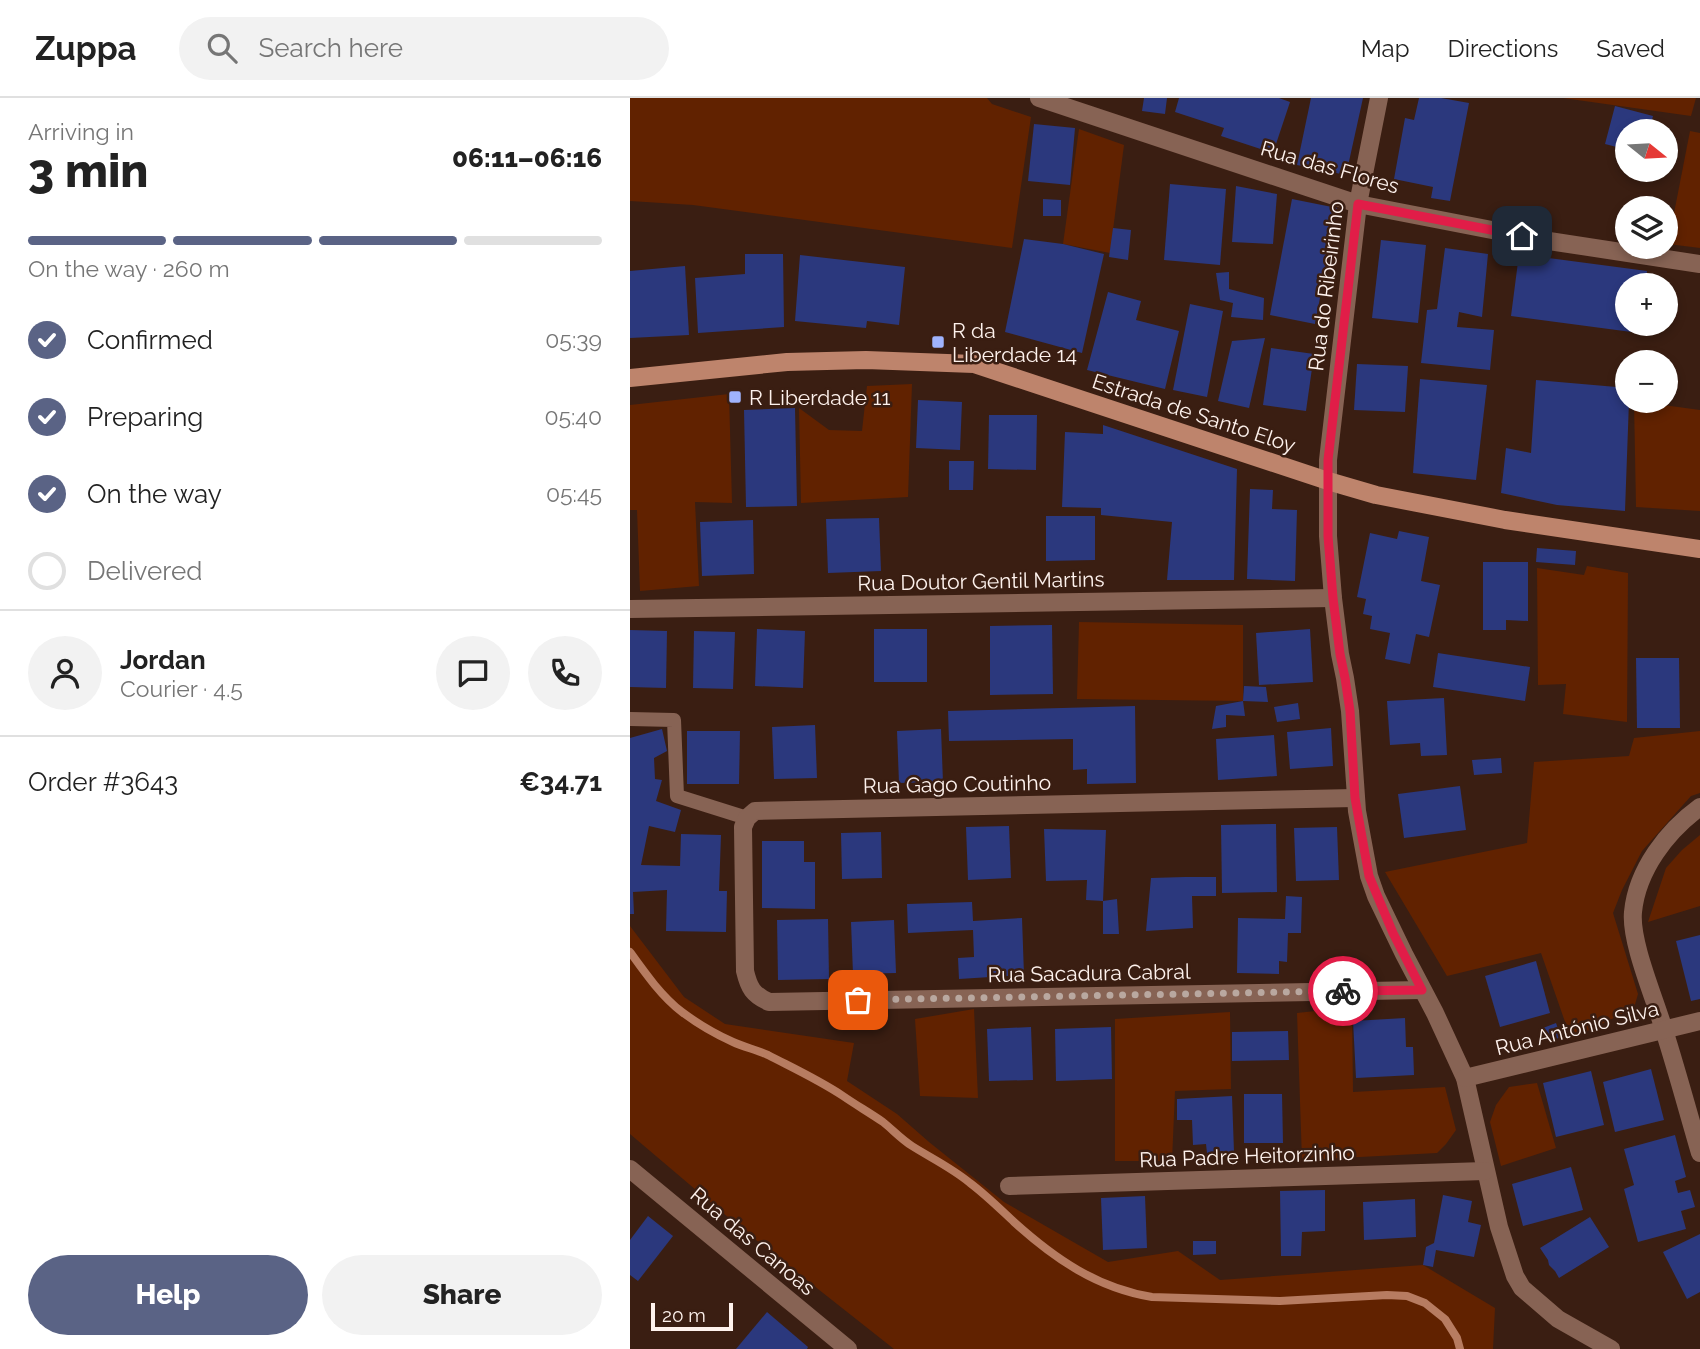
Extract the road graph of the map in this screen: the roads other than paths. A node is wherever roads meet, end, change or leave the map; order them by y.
1 (1039, 98) edge
2 (1379, 98) edge
3 (1358, 204) junction
4 (1700, 264) edge
5 (630, 378) edge
6 (1328, 481) junction
7 (1700, 549) edge
8 (1333, 598) junction
9 (630, 609) edge
10 (630, 719) edge
11 (1355, 798) junction
12 (1700, 807) edge
13 (747, 818) junction
14 (1422, 990) junction
15 (1700, 1021) edge
16 (1664, 1030) junction
17 (1465, 1078) junction
18 (1700, 1153) edge
19 (630, 1169) edge
20 (1485, 1171) junction
21 (1009, 1186) dead end
22 (848, 1349) edge
23 (1611, 1349) edge

1 - 3 street, Rua das Flores
2 - 3 street, Rua do Ribeirinho
3 - 4 street, Rua das Flores
3 - 6 street, Rua do Ribeirinho
5 - 6 main road, Estrada de Santo Eloy
6 - 7 main road, Estrada de Santo Eloy
6 - 8 street, Rua do Ribeirinho
8 - 9 street, Rua Doutor Gentil Martins
8 - 11 street, Rua do Ribeirinho
10 - 13 lane
11 - 13 street, Rua Gago Coutinho
11 - 14 street, Rua do Ribeirinho
12 - 16 street
13 - 14 street, Rua Sacadura Cabral
14 - 17 street, Rua do Ribeirinho
15 - 16 street, Rua António Silva
16 - 17 street, Rua António Silva
16 - 18 street
17 - 20 street, Rua do Ribeirinho
19 - 22 street, Rua das Canoas
20 - 21 street, Rua Padre Heitorzinho
20 - 23 street, Rua do Ribeirinho

